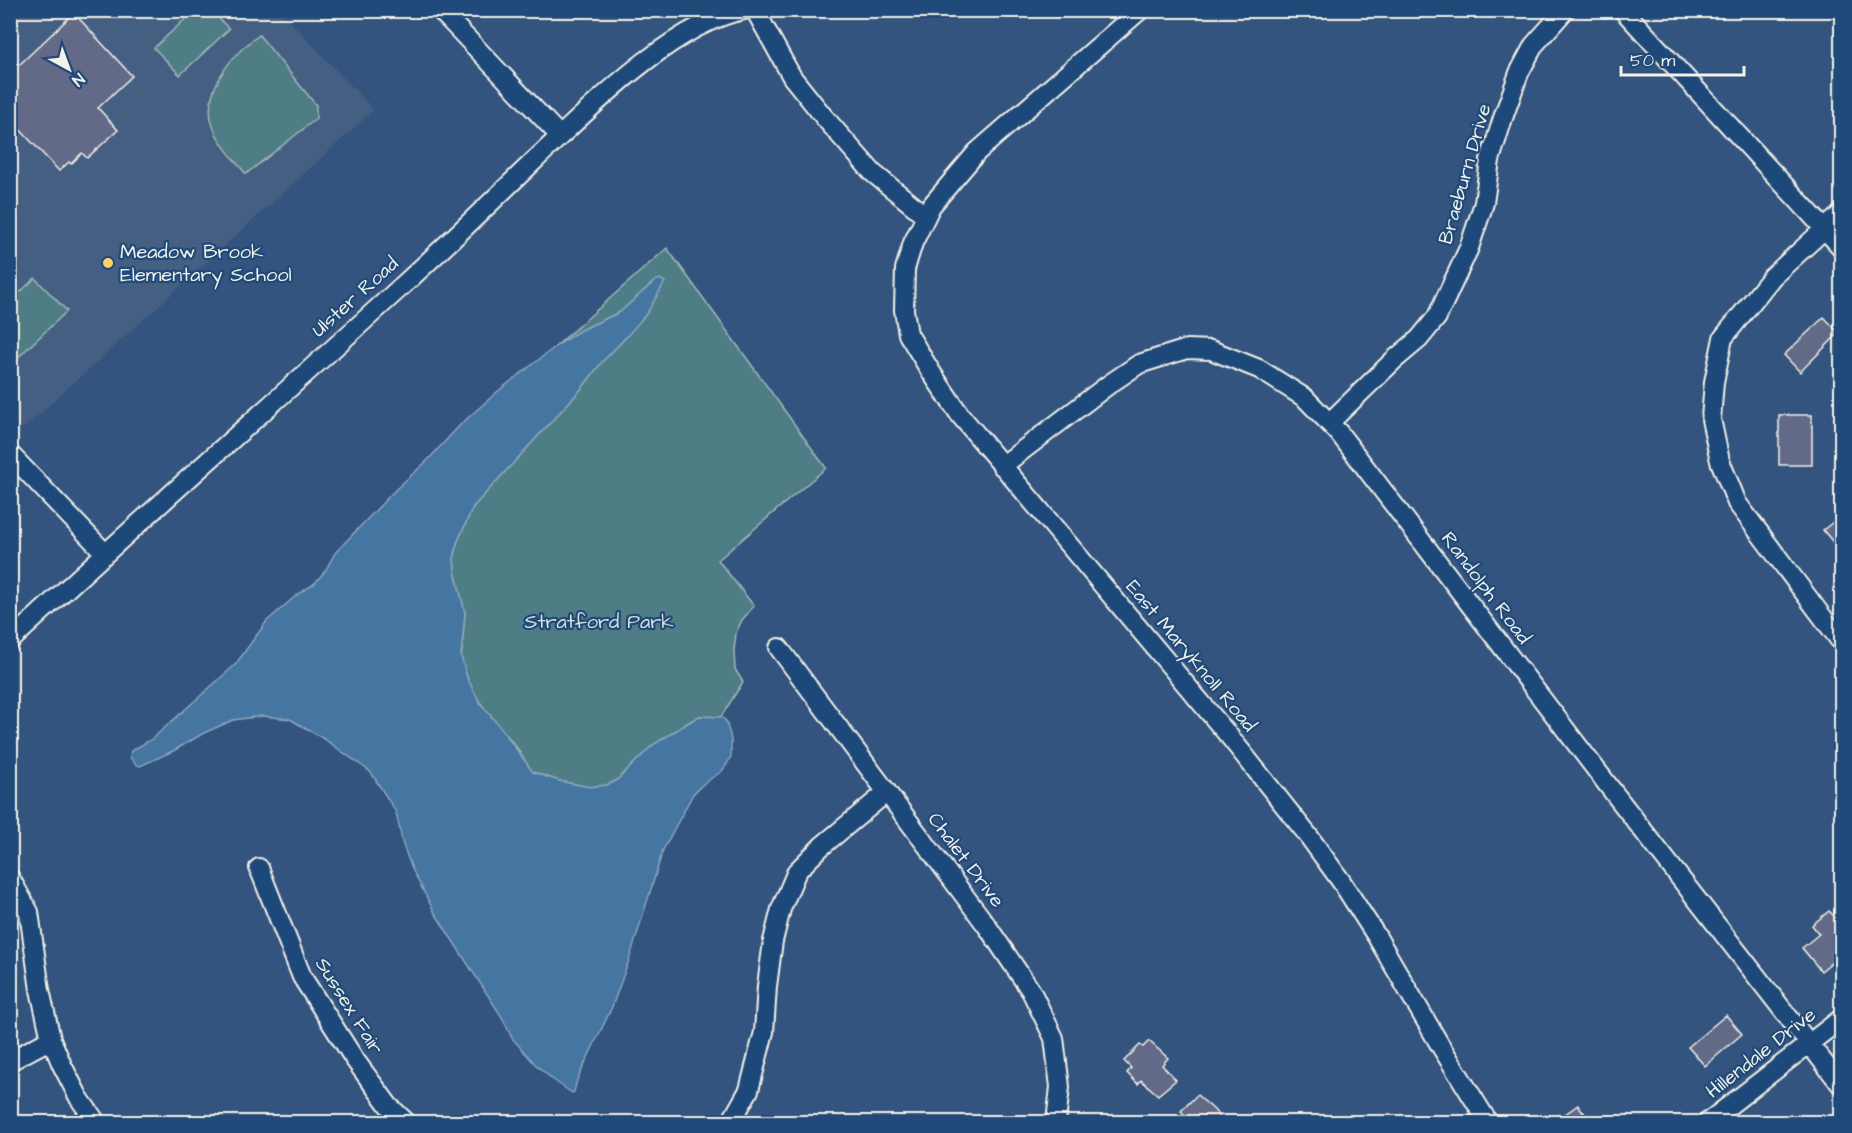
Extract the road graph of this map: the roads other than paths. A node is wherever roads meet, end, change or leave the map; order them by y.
1 (440, 10) edge
2 (745, 10) edge
3 (755, 10) edge
4 (1140, 10) edge
5 (1564, 10) edge
6 (1623, 10) edge
7 (560, 136) junction
8 (1842, 213) edge
9 (926, 216) junction
10 (1824, 229) junction
11 (1842, 248) edge
12 (1329, 423) junction
13 (10, 454) edge
14 (1002, 466) junction
15 (105, 553) junction
16 (10, 641) edge
17 (1842, 643) edge
18 (779, 648) dead end
19 (887, 792) junction
20 (259, 868) dead end
21 (10, 878) edge
22 (1842, 1018) edge
23 (51, 1039) junction
24 (1809, 1045) junction
25 (10, 1061) edge
26 (1842, 1086) edge
27 (96, 1122) edge
28 (406, 1122) edge
29 (731, 1122) edge
30 (1056, 1122) edge
31 (1488, 1122) edge
32 (1708, 1122) edge

1 - 7 street
2 - 7 street, Ulster Road
3 - 9 street
4 - 9 street, East Maryknoll Road
5 - 12 street, Braeburn Drive
6 - 10 street
7 - 15 street, Ulster Road
8 - 10 street
9 - 14 street, East Maryknoll Road
10 - 11 street
10 - 17 street
12 - 14 street, Randolph Road
12 - 24 street, Randolph Road
13 - 15 street
14 - 31 street, East Maryknoll Road
15 - 16 street, Ulster Road
18 - 19 street, Chalet Drive
19 - 29 street
19 - 30 street, Chalet Drive
20 - 28 street, Sussex Fair
21 - 23 street
22 - 24 street, Hillendale Drive
23 - 25 street
23 - 27 street
24 - 26 street, Randolph Road
24 - 32 street, Hillendale Drive

